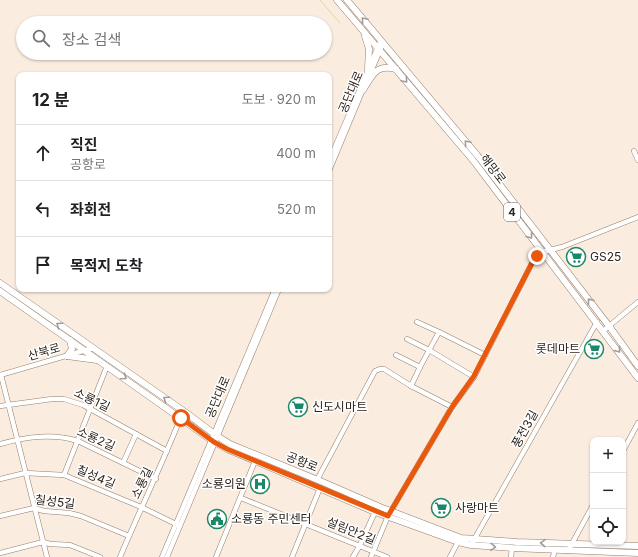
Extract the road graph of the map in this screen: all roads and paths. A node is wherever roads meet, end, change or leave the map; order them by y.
1 (337, 0) edge
2 (347, 0) edge
3 (361, 29) junction
4 (382, 42) junction
5 (379, 49) junction
6 (368, 69) junction
7 (396, 69) junction
8 (363, 90) junction
9 (634, 151) dead end
10 (332, 154) edge
11 (638, 160) edge
12 (332, 164) edge
13 (638, 217) edge
14 (550, 250) junction
15 (542, 252) junction
16 (0, 283) edge
17 (0, 291) edge
18 (274, 292) edge
19 (278, 292) edge
20 (638, 302) edge
21 (417, 322) dead end
22 (597, 322) junction
23 (609, 326) junction
24 (603, 331) junction
25 (439, 332) junction
26 (407, 339) dead end
27 (70, 340) junction
28 (94, 348) junction
29 (429, 350) junction
30 (86, 351) junction
31 (396, 355) dead end
32 (485, 355) junction
33 (67, 356) junction
34 (99, 360) junction
35 (107, 366) junction
36 (638, 366) edge
37 (420, 368) junction
38 (0, 375) edge
39 (474, 376) junction
40 (638, 378) edge
41 (411, 386) junction
42 (8, 404) junction
43 (0, 406) edge
44 (452, 407) junction
45 (91, 409) junction
46 (181, 418) junction
47 (638, 423) edge
48 (136, 434) junction
49 (214, 438) junction
50 (17, 439) junction
51 (78, 441) junction
52 (0, 444) edge
53 (626, 445) edge
54 (167, 451) junction
55 (255, 461) junction
56 (123, 463) junction
57 (25, 473) junction
58 (64, 475) junction
59 (0, 479) edge
60 (156, 479) junction
61 (317, 480) junction
62 (320, 488) junction
63 (241, 498) junction
64 (141, 507) junction
65 (34, 508) junction
66 (591, 509) edge
67 (375, 512) junction
68 (390, 514) junction
69 (0, 516) edge
70 (305, 523) junction
71 (177, 525) junction
72 (129, 536) junction
73 (43, 542) junction
74 (458, 542) junction
75 (473, 542) junction
76 (571, 544) junction
77 (360, 546) junction
78 (638, 546) edge
79 (512, 548) junction
80 (555, 549) junction
81 (568, 550) junction
82 (373, 551) junction
83 (638, 552) edge
84 (0, 553) edge
85 (621, 555) edge
86 (47, 557) edge
87 (100, 557) edge
88 (120, 557) edge
89 (162, 557) edge
90 (166, 557) edge
91 (216, 557) edge
92 (292, 557) edge
93 (353, 557) edge
94 (370, 557) edge
95 (387, 557) edge
96 (450, 557) edge
97 (511, 557) edge
98 (553, 557) edge

1 - 3 main road, 해망로 / 4
4 -> 2 main road, 해망로 / 4
3 - 5 main road, 해망로 / 4
3 - 6 main road
4 - 5 street, 공단대로
14 -> 4 main road, 해망로 / 4
5 - 6 street, 공단대로
5 - 7 main road, 해망로 / 4
5 - 8 street, 공단대로
6 - 10 street, 공단대로
7 - 8 main road
7 -> 15 main road, 해망로 / 4
8 - 12 street, 공단대로
9 - 11 street
13 - 14 street
14 - 15 street
23 -> 14 main road, 해망로 / 4
15 - 22 main road, 해망로 / 4
15 - 32 street
28 -> 16 main road, 공항로
17 - 27 main road, 공항로
18 - 49 street, 공단대로
19 - 49 street, 공단대로
20 - 23 street
21 - 25 street
22 - 24 main road, 해망로 / 4
22 - 75 street, 풍전3길
23 - 24 street
23 - 36 main road, 해망로 / 4
24 -> 40 main road, 해망로 / 4
25 - 29 street
25 - 32 street
26 - 29 street
27 - 30 main road, 공항로
27 - 33 main road
28 - 30 street, 산북로
49 -> 28 main road, 공항로
29 - 37 street
29 - 39 street
30 - 33 street, 산북로
30 - 34 main road, 공항로
31 - 37 street
32 - 39 street
33 - 34 main road
33 - 38 street, 산북로
34 - 35 main road, 공항로
35 - 45 street
35 -> 46 main road, 공항로
37 - 41 street
38 - 42 street
39 - 44 street
41 - 44 street
41 - 61 street
42 - 43 street, 소룡1길
42 - 45 street, 소룡1길
42 - 50 street
44 - 68 street
45 - 48 street, 소룡1길
45 - 51 street
46 - 49 main road, 공항로
46 - 54 street, 소룡길
47 - 53 street
48 - 54 street, 소룡1길
48 - 56 street
49 - 55 main road, 공항로
49 - 61 main road, 공항로
49 - 71 street, 공단대로
50 - 51 street, 소룡2길
50 - 52 street, 소룡2길
50 - 57 street
51 - 56 street, 소룡2길
51 - 58 street
54 - 60 street, 소룡길
55 - 62 main road, 공항로
55 - 63 street
56 - 60 street, 소룡2길
57 - 58 street, 칠성4길
57 - 59 street, 칠성4길
57 - 65 street
58 - 64 street, 칠성4길
60 - 64 street, 소룡길
61 - 68 main road, 공항로
62 - 67 main road, 공항로
62 - 70 street
63 - 70 street, 설림안2길
63 - 91 street
64 - 71 street, 칠성4길
64 - 72 street, 소룡길
65 - 69 street, 칠성5길
65 - 72 street, 칠성5길
65 - 73 street
66 - 76 street
67 - 68 main road, 공항로
67 - 77 street
68 - 74 main road, 공항로
68 - 75 main road, 공항로
68 - 82 street
70 - 77 street, 설림안2길
70 - 92 street
71 - 89 street, 공단대로
71 - 90 street, 공단대로
72 - 88 street, 소룡길
73 - 84 street
73 - 86 street
73 - 87 street
74 - 75 main road, 공항로
74 - 96 street
76 -> 75 main road, 공항로
75 -> 79 main road, 공항로
76 - 78 main road, 공항로
76 - 81 street
77 - 82 street, 설림안2길
77 - 93 street
79 - 80 main road, 공항로
79 - 97 street
80 - 81 main road, 공항로
80 - 98 street
81 - 85 main road, 공항로
82 - 94 street
82 - 95 street, 설림안2길
83 - 85 main road, 공항로

